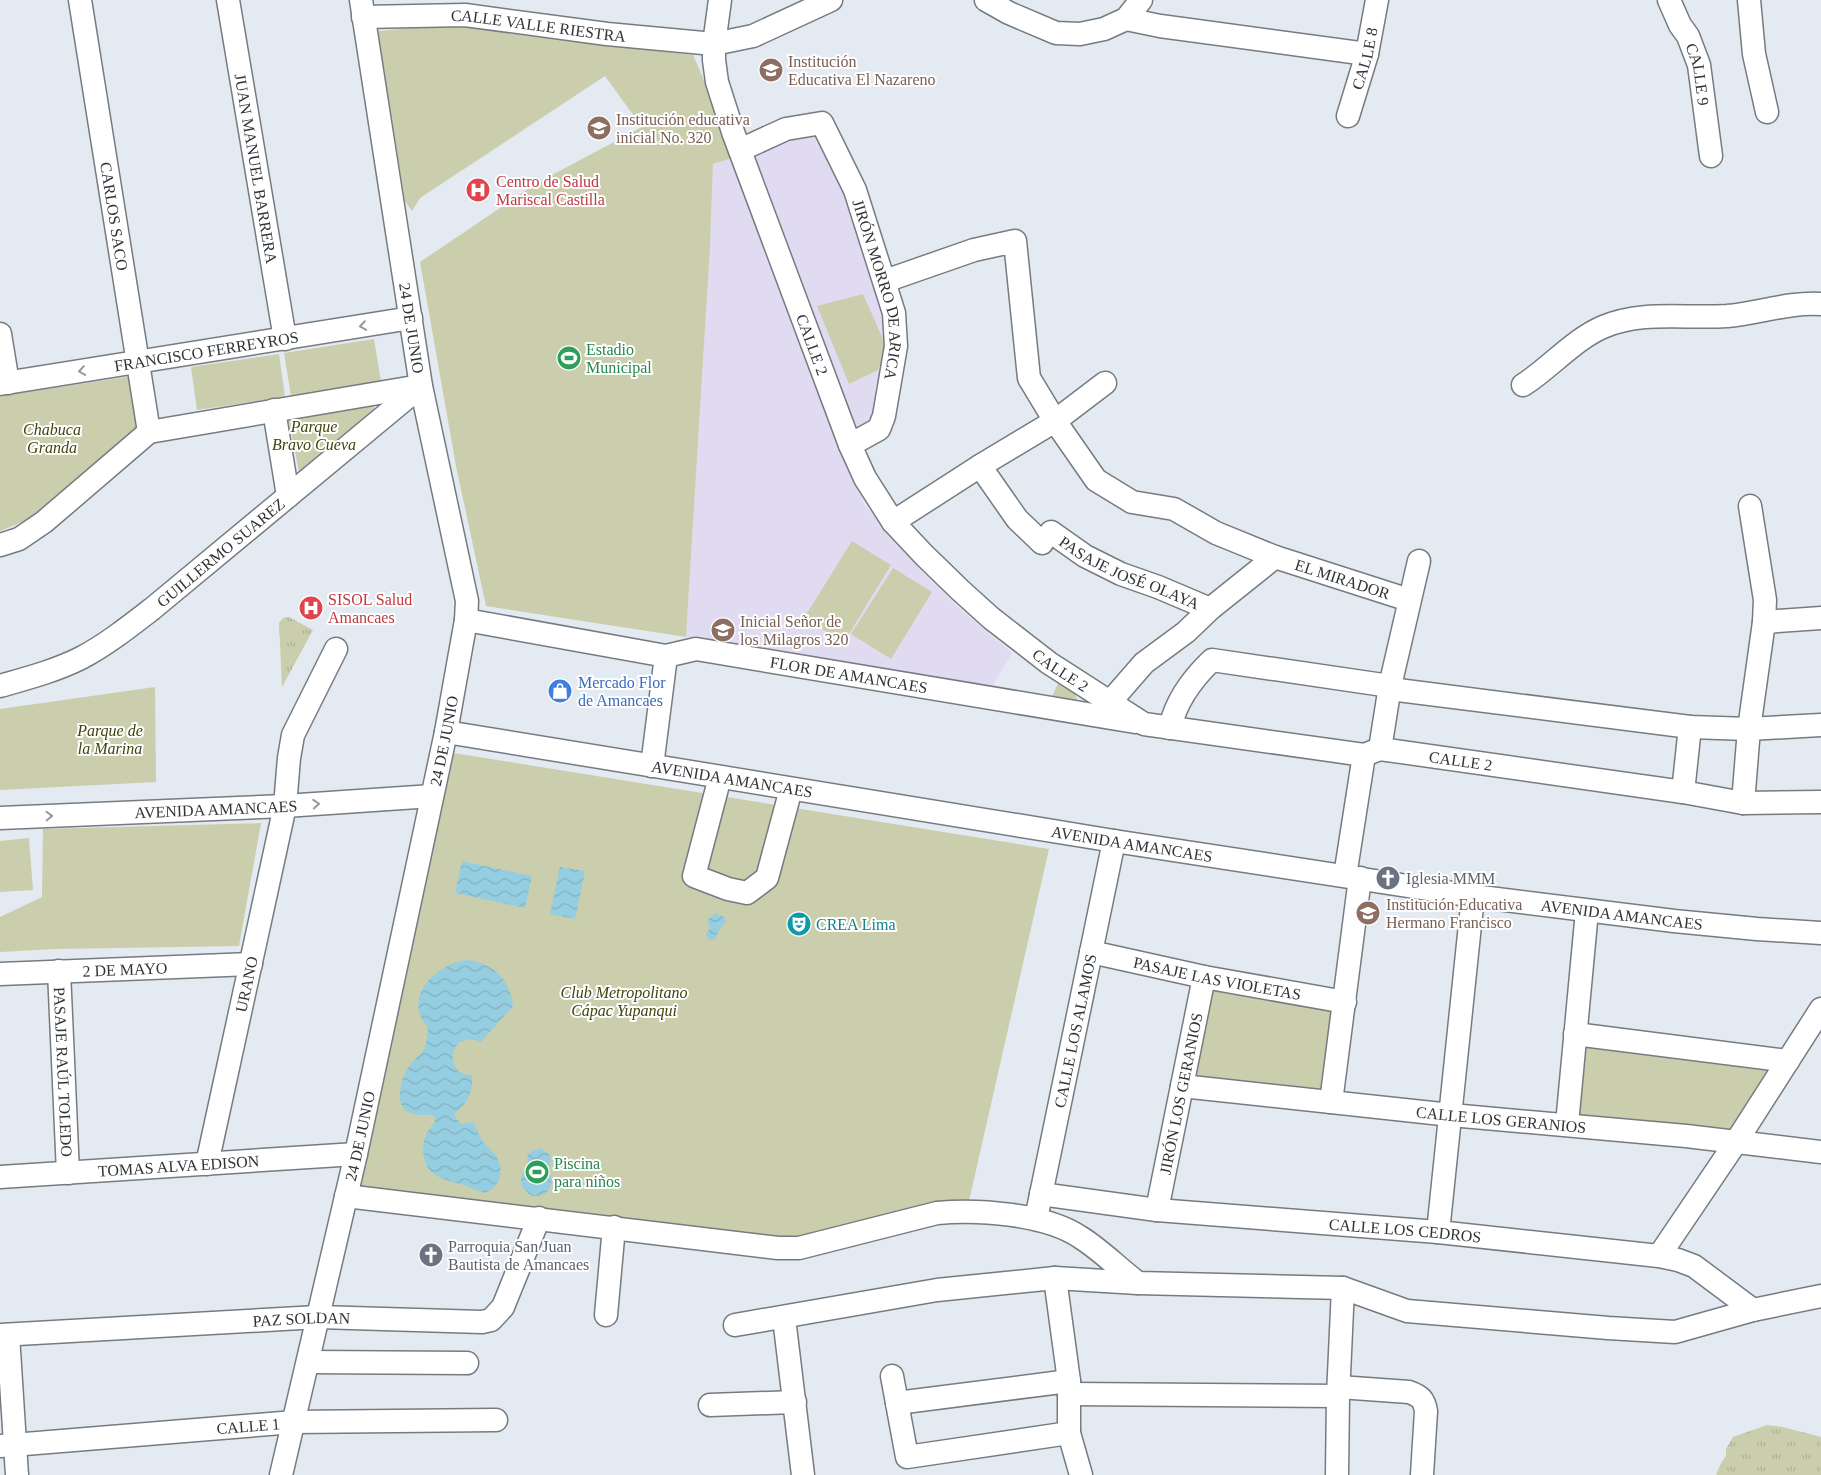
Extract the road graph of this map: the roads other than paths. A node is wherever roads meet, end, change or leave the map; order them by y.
1 (80, 0) edge
2 (228, 0) edge
3 (720, 0) edge
4 (831, 0) edge
5 (986, 0) edge
6 (1141, 0) edge
7 (1377, 0) edge
8 (1669, 0) edge
9 (1749, 0) edge
10 (362, 9) edge
11 (1126, 19) junction
12 (714, 44) junction
13 (1366, 54) junction
14 (1767, 112) dead end
15 (1348, 116) dead end
16 (740, 150) junction
17 (1710, 156) dead end
18 (885, 281) junction
19 (1821, 304) edge
20 (411, 318) junction
21 (0, 334) edge
22 (286, 338) junction
23 (137, 362) junction
24 (4, 383) edge
25 (1105, 383) dead end
26 (1523, 385) dead end
27 (421, 386) junction
28 (274, 410) junction
29 (1055, 421) junction
30 (150, 432) junction
31 (850, 445) junction
32 (980, 466) junction
33 (288, 496) junction
34 (1750, 506) dead end
35 (893, 522) junction
36 (0, 546) edge
37 (1275, 557) junction
38 (1419, 561) dead end
39 (1409, 600) junction
40 (1210, 609) junction
41 (1821, 618) edge
42 (466, 620) junction
43 (1764, 622) junction
44 (336, 649) dead end
45 (666, 656) junction
46 (0, 686) edge
47 (1390, 688) junction
48 (1110, 702) junction
49 (1144, 724) junction
50 (1821, 725) edge
51 (1170, 728) junction
52 (1690, 728) junction
53 (1749, 729) junction
54 (446, 732) junction
55 (1372, 752) junction
56 (652, 766) junction
57 (720, 777) junction
58 (791, 789) junction
59 (1683, 792) junction
60 (432, 796) junction
61 (1743, 802) junction
62 (1821, 802) edge
63 (285, 806) junction
64 (0, 818) edge
65 (1114, 841) junction
66 (1353, 877) junction
67 (1473, 896) junction
68 (1587, 911) junction
69 (1821, 934) edge
70 (1090, 952) junction
71 (251, 964) junction
72 (60, 971) junction
73 (0, 974) edge
74 (1204, 976) junction
75 (1344, 1002) junction
76 (1821, 1009) edge
77 (1575, 1034) junction
78 (1788, 1061) junction
79 (1182, 1086) junction
80 (1332, 1102) junction
81 (1451, 1115) junction
82 (1567, 1124) junction
83 (1736, 1142) junction
84 (1821, 1152) edge
85 (356, 1154) junction
86 (207, 1164) junction
87 (68, 1173) junction
88 (0, 1177) edge
89 (1041, 1194) junction
90 (346, 1196) junction
91 (1157, 1210) junction
92 (539, 1218) junction
93 (1037, 1220) junction
94 (614, 1227) junction
95 (1438, 1232) junction
96 (1079, 1236) junction
97 (1659, 1256) junction
98 (1055, 1278) junction
99 (1081, 1279) junction
100 (1138, 1283) junction
101 (1343, 1288) junction
102 (1821, 1296) edge
103 (1753, 1310) junction
104 (606, 1315) dead end
105 (318, 1317) junction
106 (784, 1318) junction
107 (735, 1325) dead end
108 (4, 1335) edge
109 (308, 1362) junction
110 (467, 1363) dead end
111 (892, 1376) dead end
112 (1069, 1387) junction
113 (1338, 1391) junction
114 (795, 1402) junction
115 (897, 1403) junction
116 (710, 1405) dead end
117 (496, 1420) dead end
118 (294, 1422) junction
119 (1070, 1433) junction
120 (8, 1446) edge
121 (17, 1475) edge
122 (281, 1475) edge
123 (803, 1475) edge
124 (1081, 1475) edge
125 (1337, 1475) edge
126 (1422, 1475) edge

1 - 23 street, CARLOS SACO
2 - 22 street, JUAN MANUEL BARRERA
3 - 12 street, CALLE 2
4 - 12 street, CALLE VALLE RIESTRA
5 - 11 street
6 - 11 street
7 - 13 street, CALLE 8
8 - 17 street, CALLE 9
9 - 14 street
10 - 12 street, CALLE VALLE RIESTRA
10 - 20 street, 24 DE JUNIO
11 - 13 street
12 - 16 street, CALLE 2
13 - 15 street, CALLE 8
16 - 18 street, JIRÓN MORRO DE ARICA
16 - 31 street, CALLE 2
18 - 29 street, EL MIRADOR
18 - 31 street, JIRÓN MORRO DE ARICA
19 - 26 street
20 -> 22 street, FRANCISCO FERREYROS
20 - 27 street, 24 DE JUNIO
21 - 24 street
22 - 23 street, FRANCISCO FERREYROS
23 -> 24 street, FRANCISCO FERREYROS
23 - 30 street, CARLOS SACO
25 - 29 street
27 - 28 street
27 - 33 street, GUILLERMO SUAREZ
27 - 42 street, 24 DE JUNIO
28 - 30 street
28 - 33 street
29 - 32 street
29 - 37 street, EL MIRADOR
30 - 36 street
31 - 35 street, CALLE 2
32 - 35 street
32 - 40 street, PASAJE JOSÉ OLAYA
33 - 46 street, GUILLERMO SUAREZ
34 - 43 street
35 - 48 street, CALLE 2
37 - 39 street, EL MIRADOR
37 - 40 street
38 - 39 street
39 - 47 street
40 - 48 street
41 - 43 street
42 - 45 street, FLOR DE AMANCAES
42 - 54 street, 24 DE JUNIO
43 - 53 street
44 - 63 street, URANO
45 - 49 street, FLOR DE AMANCAES
45 - 56 street
47 - 51 street
47 - 52 street
47 - 55 street
48 - 49 street, CALLE 2
49 - 51 street, CALLE 2
50 - 53 street
51 - 55 street, CALLE 2
52 - 53 street
52 - 59 street
53 - 61 street
54 - 56 street, AVENIDA AMANCAES
54 - 60 street, 24 DE JUNIO
55 - 59 street, CALLE 2
55 - 66 street
56 - 57 street, AVENIDA AMANCAES
57 - 58 street, AVENIDA AMANCAES
57 - 58 street
58 - 65 street, AVENIDA AMANCAES
59 - 61 street, CALLE 2
63 -> 60 street, AVENIDA AMANCAES
60 - 85 street, 24 DE JUNIO
61 - 62 street, CALLE 2
64 -> 63 street, AVENIDA AMANCAES
63 - 71 street, URANO
65 - 66 street, AVENIDA AMANCAES
65 - 70 street, CALLE LOS ALAMOS
66 - 67 street, AVENIDA AMANCAES
66 - 75 street
67 - 68 street, AVENIDA AMANCAES
67 - 81 street
68 - 69 street, AVENIDA AMANCAES
68 - 77 street
70 - 74 street, PASAJE LAS VIOLETAS
70 - 89 street, CALLE LOS ALAMOS
71 - 72 street, 2 DE MAYO
71 - 86 street, URANO
72 - 73 street, 2 DE MAYO
72 - 87 street, PASAJE RAÚL TOLEDO
74 - 75 street, PASAJE LAS VIOLETAS
74 - 79 street, JIRÓN LOS GERANIOS
75 - 80 street
76 - 78 street
77 - 78 street
77 - 82 street
78 - 83 street
79 - 80 street, CALLE LOS GERANIOS
79 - 91 street, JIRÓN LOS GERANIOS
80 - 81 street, CALLE LOS GERANIOS
81 - 82 street, CALLE LOS GERANIOS
81 - 95 street
82 - 83 street, CALLE LOS GERANIOS
83 - 84 street, CALLE LOS GERANIOS
83 - 97 street
85 - 86 street, TOMAS ALVA EDISON
85 - 90 street, 24 DE JUNIO
86 - 87 street, TOMAS ALVA EDISON
87 - 88 street, TOMAS ALVA EDISON
89 - 91 street, CALLE LOS CEDROS
89 - 93 street, CALLE LOS ALAMOS
90 - 92 street
90 - 105 street, 24 DE JUNIO
91 - 95 street, CALLE LOS CEDROS
92 - 94 street
92 - 105 street, PAZ SOLDAN
93 - 94 street
93 - 96 street
94 - 104 street
95 - 97 street, CALLE LOS CEDROS
96 - 99 street
96 - 100 street
97 - 103 street, CALLE LOS CEDROS
98 - 99 street
98 - 106 street
98 - 112 street
99 - 100 street
100 - 101 street
101 - 103 street
101 - 113 street
102 - 103 street
105 - 108 street, PAZ SOLDAN
105 - 109 street, 24 DE JUNIO
106 - 107 street
106 - 114 street
108 - 120 street
109 - 110 street
109 - 118 street, 24 DE JUNIO
111 - 115 street
112 - 113 street
112 - 115 street
112 - 119 street
113 - 125 street
113 - 126 street
114 - 116 street
114 - 123 street
115 - 119 street
117 - 118 street, CALLE 1
118 - 120 street, CALLE 1
118 - 122 street, 24 DE JUNIO
119 - 124 street
120 - 121 street

